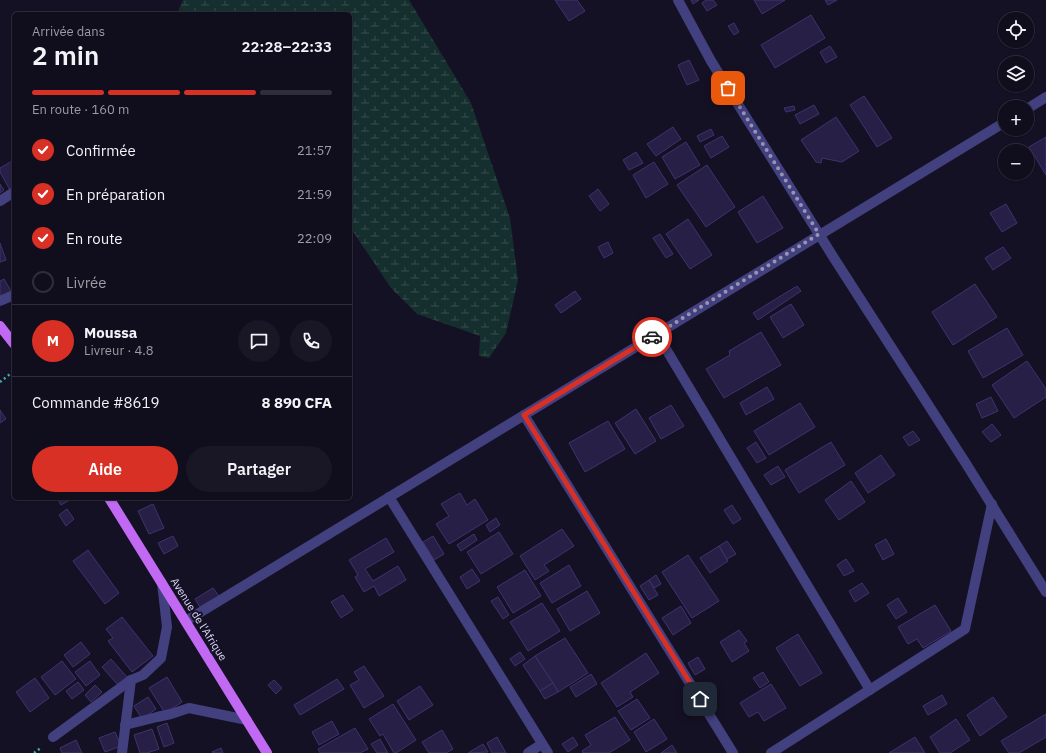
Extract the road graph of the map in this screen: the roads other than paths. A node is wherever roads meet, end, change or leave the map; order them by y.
1 (678, 0) edge
2 (1046, 97) edge
3 (1034, 105) edge
4 (998, 126) edge
5 (12, 193) edge
6 (0, 201) edge
7 (819, 234) junction
8 (12, 296) edge
9 (0, 301) edge
10 (0, 326) edge
11 (657, 334) junction
12 (12, 341) edge
13 (524, 415) junction
14 (389, 497) junction
15 (110, 500) edge
16 (992, 504) junction
17 (162, 583) junction
18 (1046, 592) edge
19 (186, 621) junction
20 (131, 680) junction
21 (870, 690) junction
22 (247, 720) junction
23 (125, 726) junction
24 (53, 737) dead end
25 (542, 744) junction
26 (122, 753) edge
27 (268, 753) edge
28 (528, 753) edge
29 (548, 753) edge
30 (733, 753) edge
31 (771, 753) edge

1 - 7 street
2 - 3 street
4 - 7 street
5 - 6 street
7 - 11 street
7 - 16 street
8 - 9 street
10 - 12 main road
11 - 13 street
11 - 21 street
13 - 14 street
13 - 30 street
14 - 19 street
14 - 25 street
15 - 17 main road, Avenue de l'Afrique
16 - 18 street
16 - 21 street
17 - 19 main road, Avenue de l'Afrique
17 - 20 street
19 - 22 main road, Avenue de l'Afrique
20 - 23 street
20 - 24 street
21 - 31 street
22 - 23 street
22 - 27 main road, Avenue de l'Afrique
23 - 26 street
25 - 28 street
25 - 29 street

